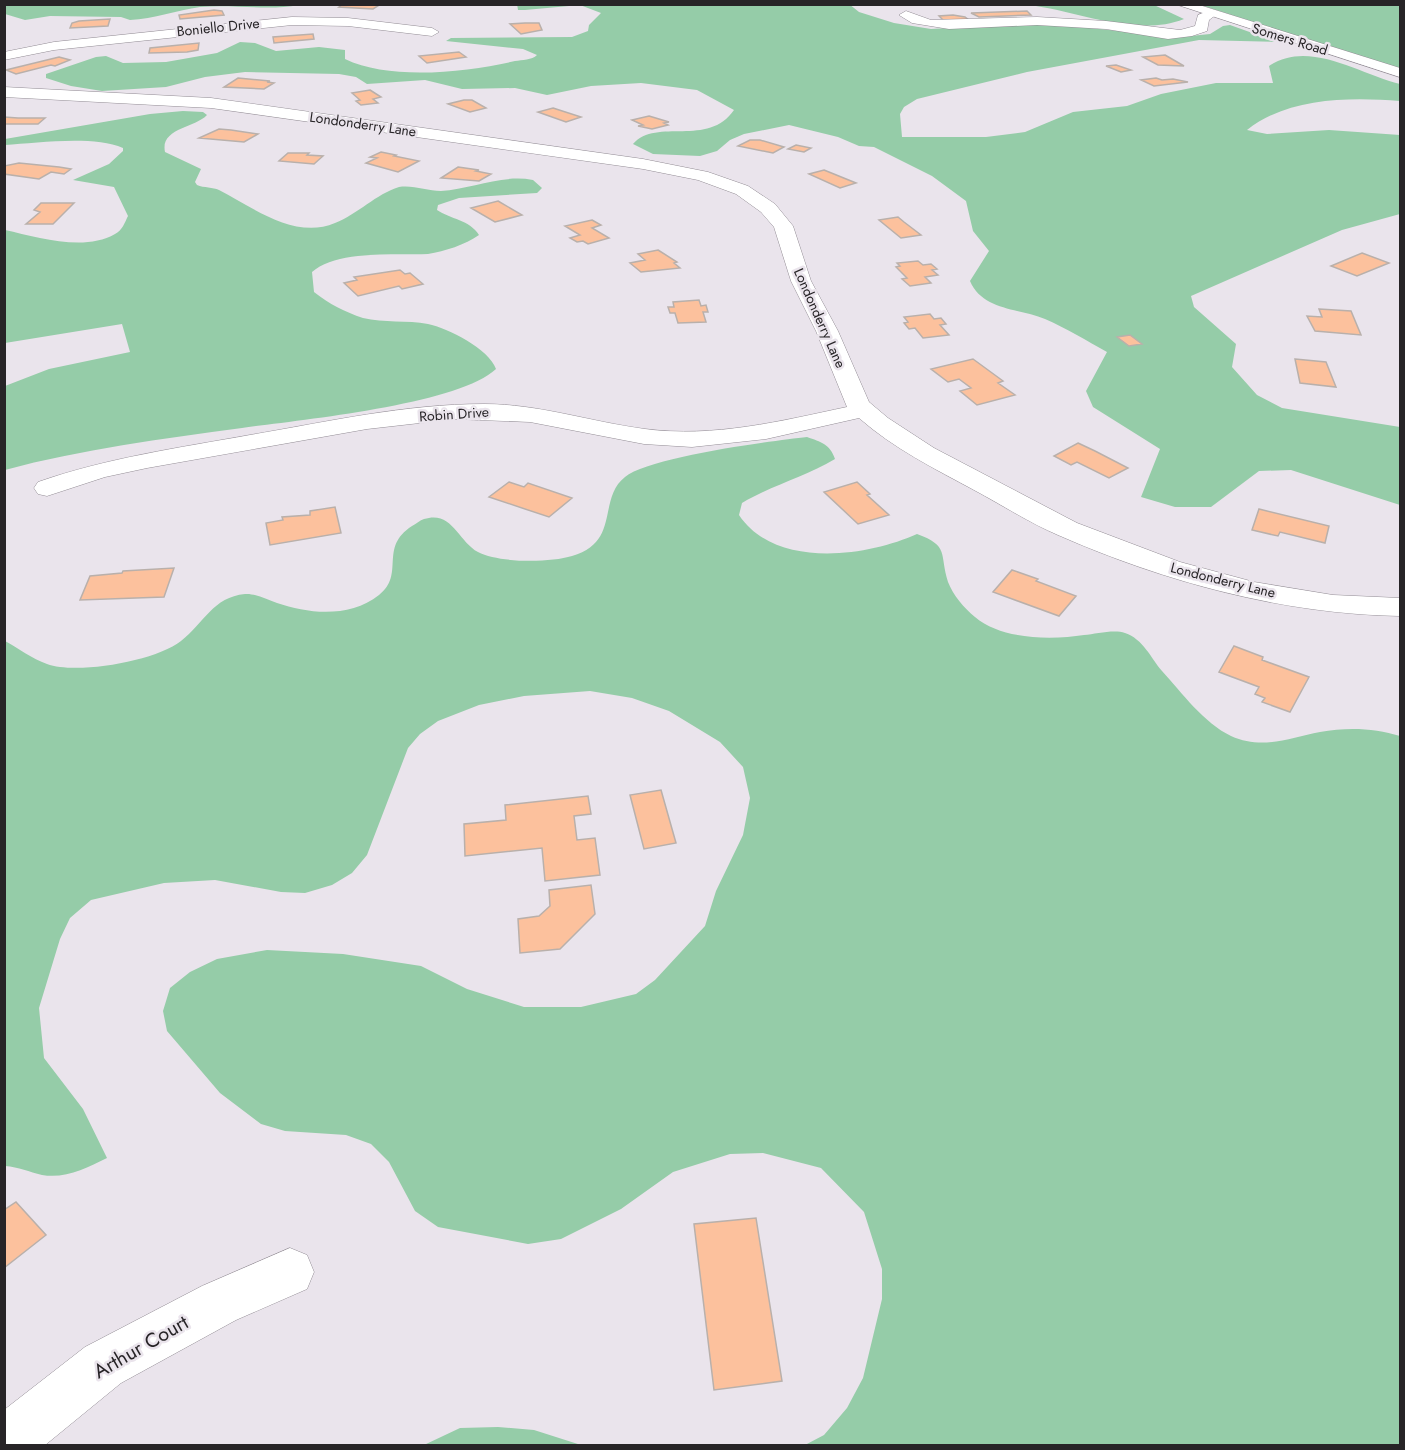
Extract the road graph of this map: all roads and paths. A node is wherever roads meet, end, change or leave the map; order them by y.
1 (1181, 4) edge
2 (1210, 14) junction
3 (906, 15) dead end
4 (432, 32) dead end
5 (4, 56) edge
6 (1401, 74) edge
7 (4, 92) edge
8 (864, 410) junction
9 (47, 488) dead end
10 (1401, 607) edge
11 (290, 1272) dead end
12 (4, 1444) edge

1 - 2 street, Somers Road
2 - 3 street
2 - 6 street, Somers Road
4 - 5 street, Boniello Drive
7 - 8 street, Londonderry Lane
8 - 9 street, Robin Drive
8 - 10 street, Londonderry Lane
11 - 12 street, Arthur Court

